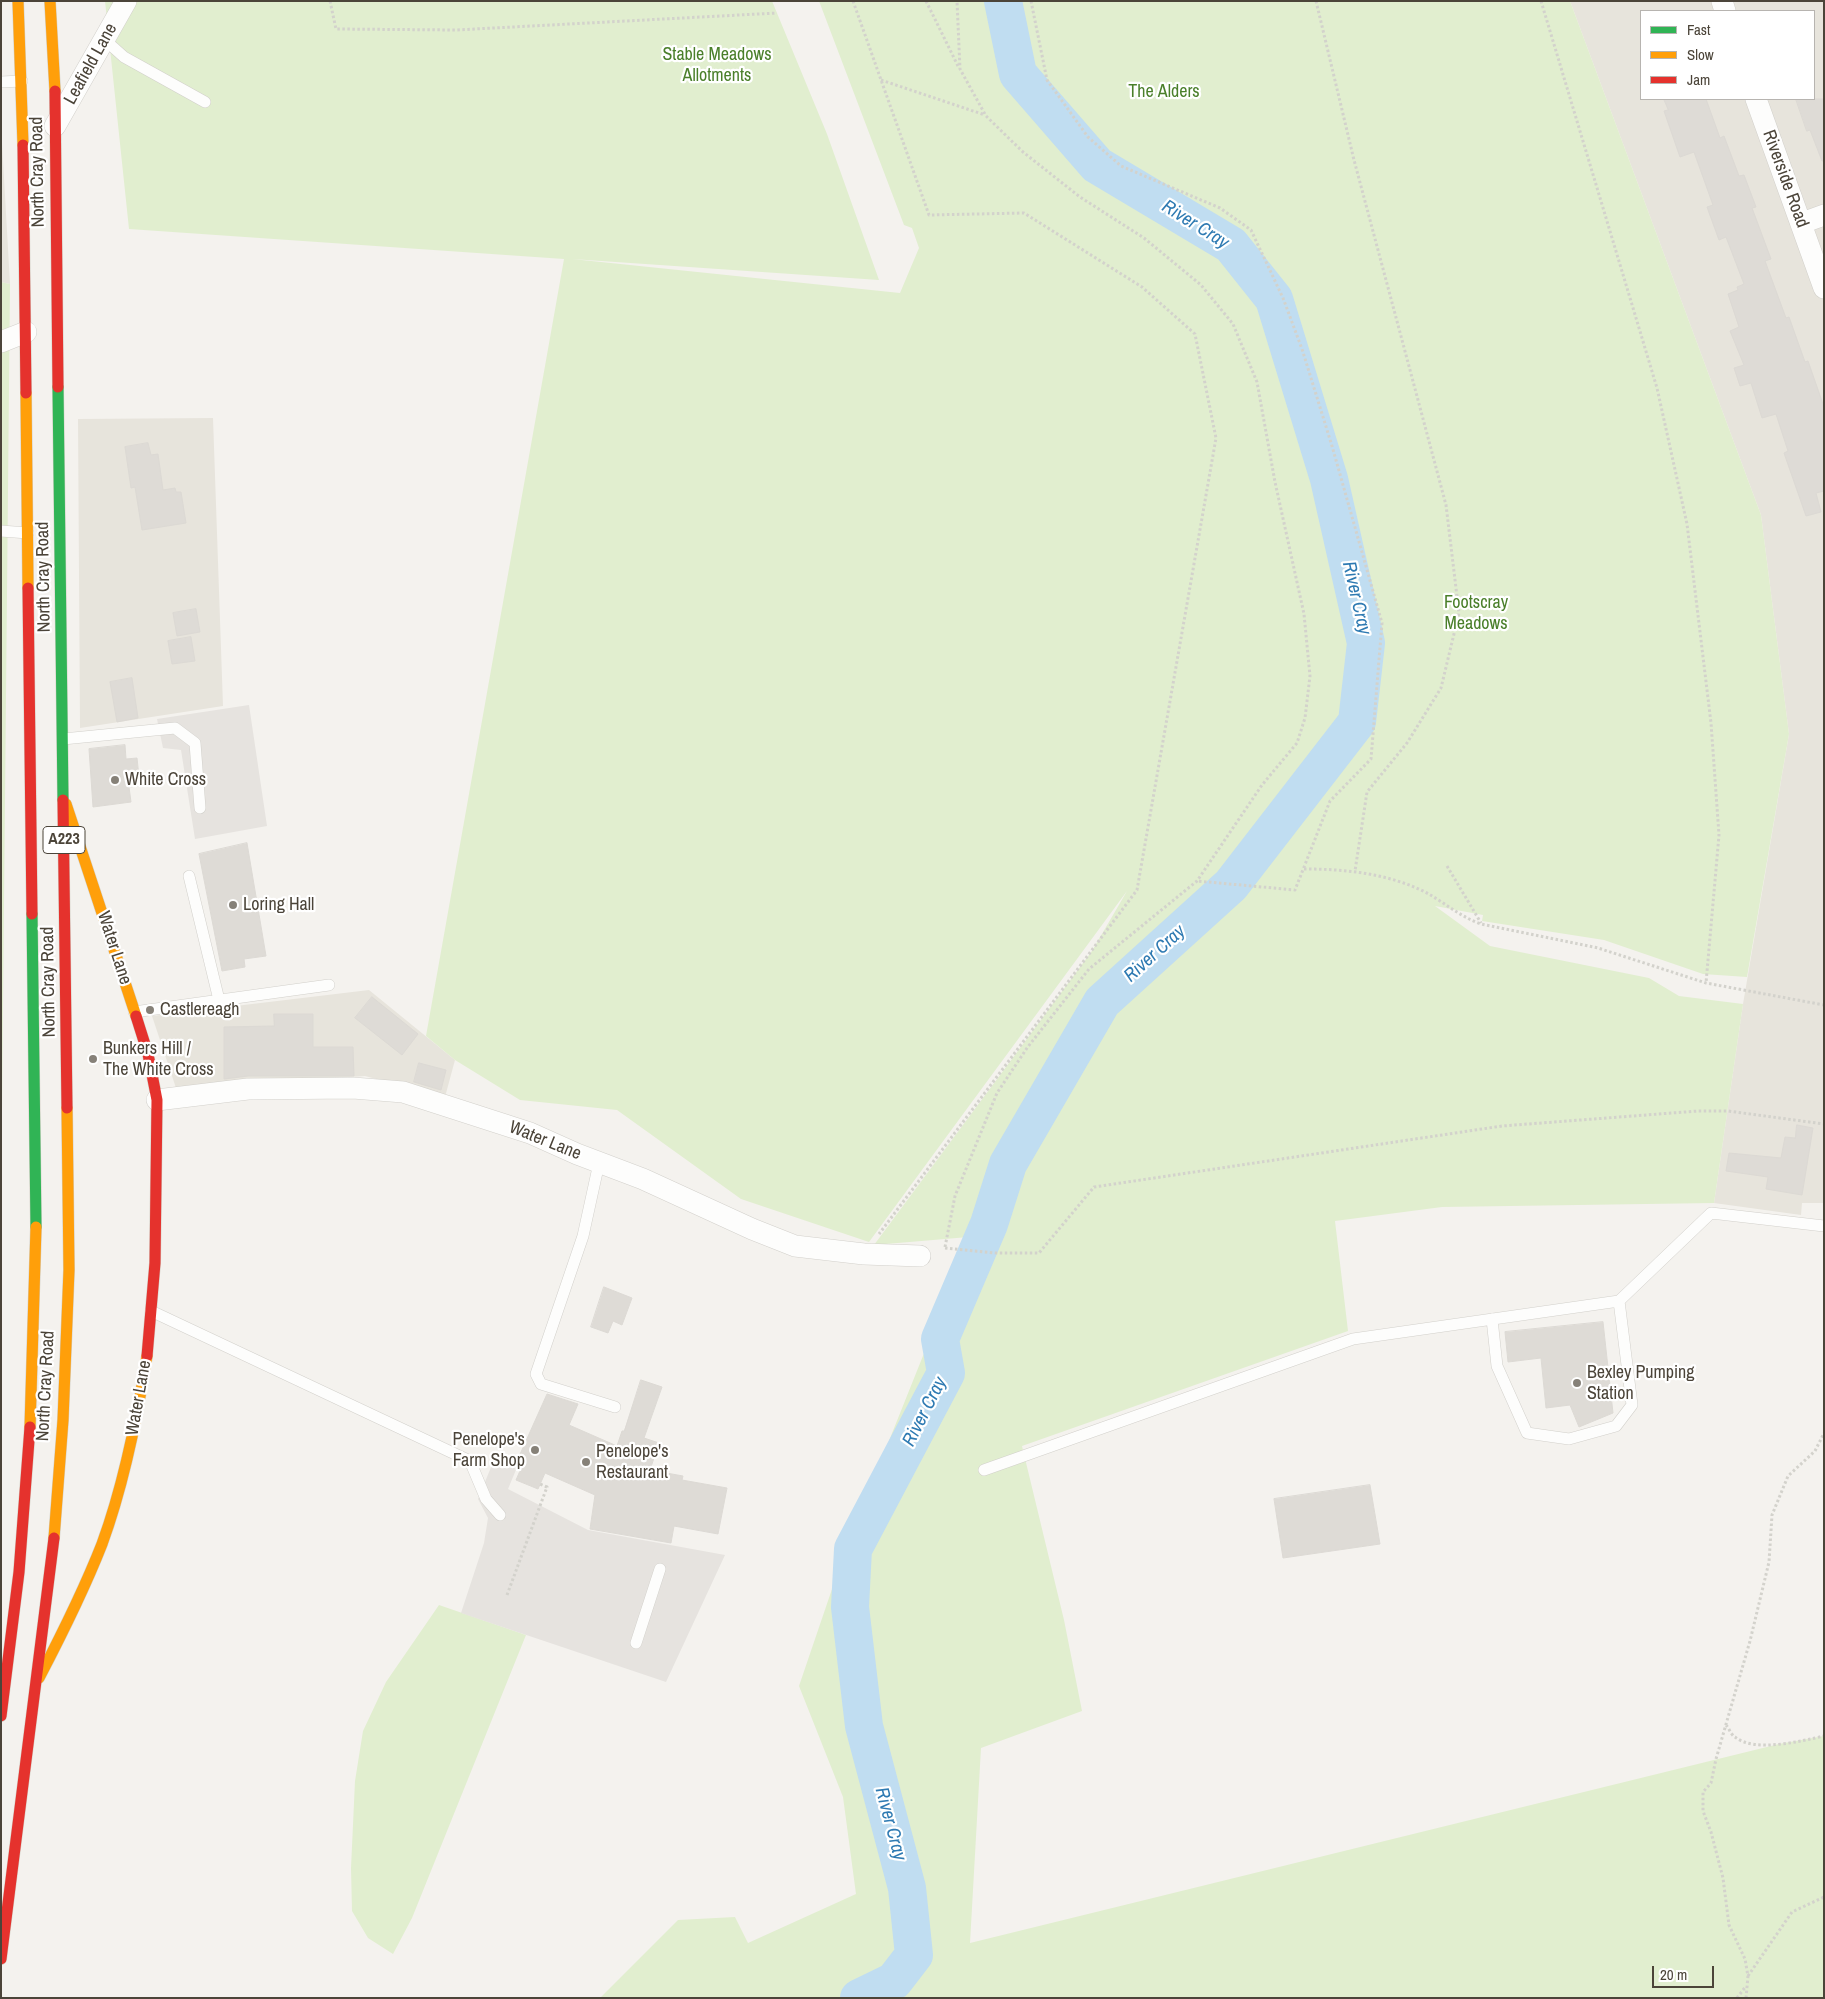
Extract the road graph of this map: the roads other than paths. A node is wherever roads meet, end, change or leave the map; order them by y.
1 (18, 1) edge
2 (50, 1) edge
3 (126, 1) edge
4 (105, 40) junction
5 (1, 82) edge
6 (22, 82) junction
7 (1756, 100) edge
8 (205, 102) dead end
9 (55, 126) junction
10 (1824, 215) edge
11 (1802, 223) junction
12 (1824, 288) edge
13 (26, 332) junction
14 (1, 342) edge
15 (1, 531) edge
16 (28, 532) junction
17 (63, 739) junction
18 (64, 798) junction
19 (200, 808) dead end
20 (189, 876) dead end
21 (328, 985) dead end
22 (219, 1000) junction
23 (134, 1012) junction
24 (157, 1100) junction
25 (599, 1162) junction
26 (1824, 1226) edge
27 (920, 1256) dead end
28 (1618, 1300) junction
29 (151, 1311) junction
30 (1492, 1319) junction
31 (615, 1407) dead end
32 (984, 1470) dead end
33 (500, 1515) dead end
34 (660, 1569) dead end
35 (636, 1643) dead end
36 (39, 1678) junction
37 (1, 1716) edge
38 (1, 1959) edge

1 - 6 main road, North Cray Road / A223
2 - 9 main road, North Cray Road / A223
3 - 4 street, Leafield Lane
4 - 8 lane
4 - 9 street, Leafield Lane
5 - 6 lane
6 - 13 main road, North Cray Road / A223
7 - 11 street, Riverside Road
9 - 17 main road, North Cray Road / A223
10 - 11 street
11 - 12 street, Riverside Road
13 - 14 street
13 - 16 main road, North Cray Road / A223
15 - 16 lane
16 - 37 main road, North Cray Road / A223
17 - 18 main road, North Cray Road / A223
17 - 19 lane
18 - 23 main road, Water Lane
18 - 36 main road, North Cray Road / A223
20 - 22 lane
21 - 22 lane
22 - 23 lane
23 - 24 main road, Water Lane
24 - 25 street, Water Lane
24 - 29 main road, Water Lane
25 - 27 street, Water Lane
25 - 31 lane
26 - 28 lane
28 - 30 lane
28 - 30 lane
29 - 33 lane
29 - 36 main road, Water Lane
30 - 32 lane
34 - 35 lane
36 - 38 main road, North Cray Road / A223

